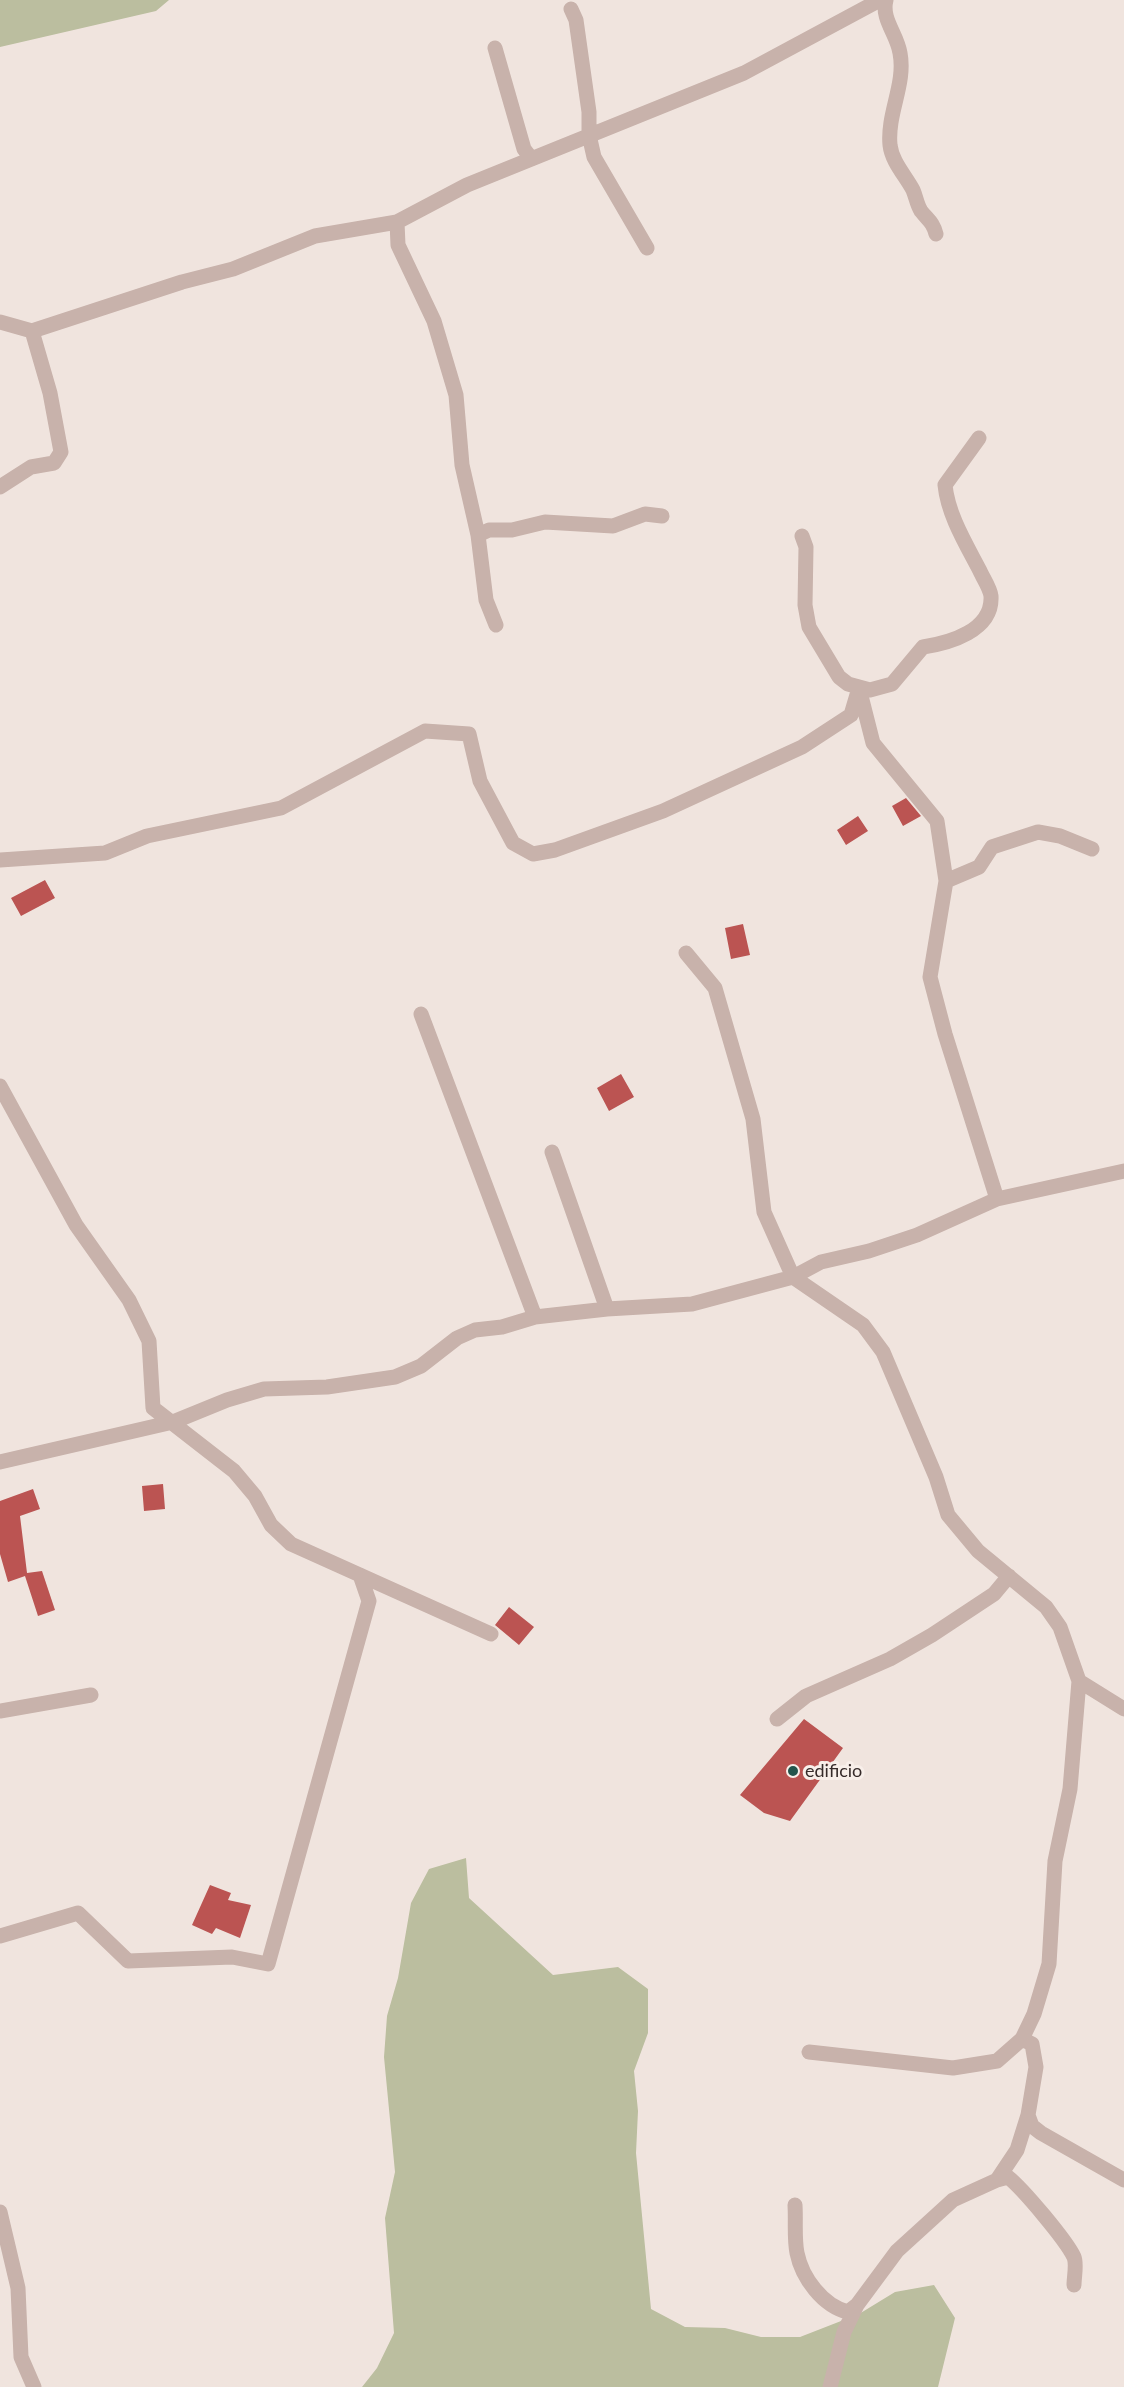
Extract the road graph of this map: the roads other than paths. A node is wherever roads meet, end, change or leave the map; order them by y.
1 (880, 0) edge
2 (886, 0) edge
3 (571, 9) dead end
4 (495, 48) dead end
5 (589, 135) junction
6 (531, 158) junction
7 (398, 222) junction
8 (936, 234) dead end
9 (647, 248) dead end
10 (0, 322) edge
11 (32, 331) junction
12 (979, 438) dead end
13 (0, 487) edge
14 (662, 516) dead end
15 (478, 535) junction
16 (802, 536) dead end
17 (496, 625) dead end
18 (859, 688) junction
19 (1092, 849) dead end
20 (0, 860) edge
21 (946, 881) junction
22 (686, 953) dead end
23 (421, 1014) dead end
24 (0, 1086) edge
25 (552, 1152) dead end
26 (1124, 1171) edge
27 (998, 1199) junction
28 (793, 1277) junction
29 (607, 1309) junction
30 (535, 1317) junction
31 (173, 1422) junction
32 (0, 1462) edge
33 (360, 1575) junction
34 (1009, 1576) junction
35 (491, 1634) dead end
36 (1079, 1682) junction
37 (91, 1695) dead end
38 (1124, 1709) edge
39 (0, 1712) edge
40 (777, 1719) dead end
41 (0, 1935) edge
42 (1022, 2039) junction
43 (809, 2052) dead end
44 (1028, 2115) junction
45 (997, 2180) junction
46 (1124, 2180) edge
47 (795, 2205) dead end
48 (0, 2212) edge
49 (1074, 2285) dead end
50 (857, 2305) junction
51 (34, 2387) edge
52 (830, 2387) edge

1 - 5 street
2 - 8 street
3 - 5 street
4 - 6 street
5 - 6 street
5 - 9 street
6 - 7 street
7 - 11 street
7 - 15 street
10 - 11 street
11 - 13 street
12 - 18 street
14 - 15 street
15 - 17 street
16 - 18 street
18 - 20 street
18 - 21 street
19 - 21 street
21 - 27 street
22 - 28 street
23 - 30 street
24 - 31 street
25 - 29 street
26 - 27 street
27 - 28 street
28 - 29 street
28 - 34 street
29 - 30 street
30 - 31 street
31 - 32 street
31 - 33 street
33 - 35 street
33 - 41 street
34 - 36 street
34 - 40 street
36 - 38 street
36 - 42 street
37 - 39 street
42 - 43 street
42 - 44 street
44 - 45 street
44 - 46 street
45 - 49 street
45 - 50 street
47 - 50 street
48 - 51 street
50 - 52 street

